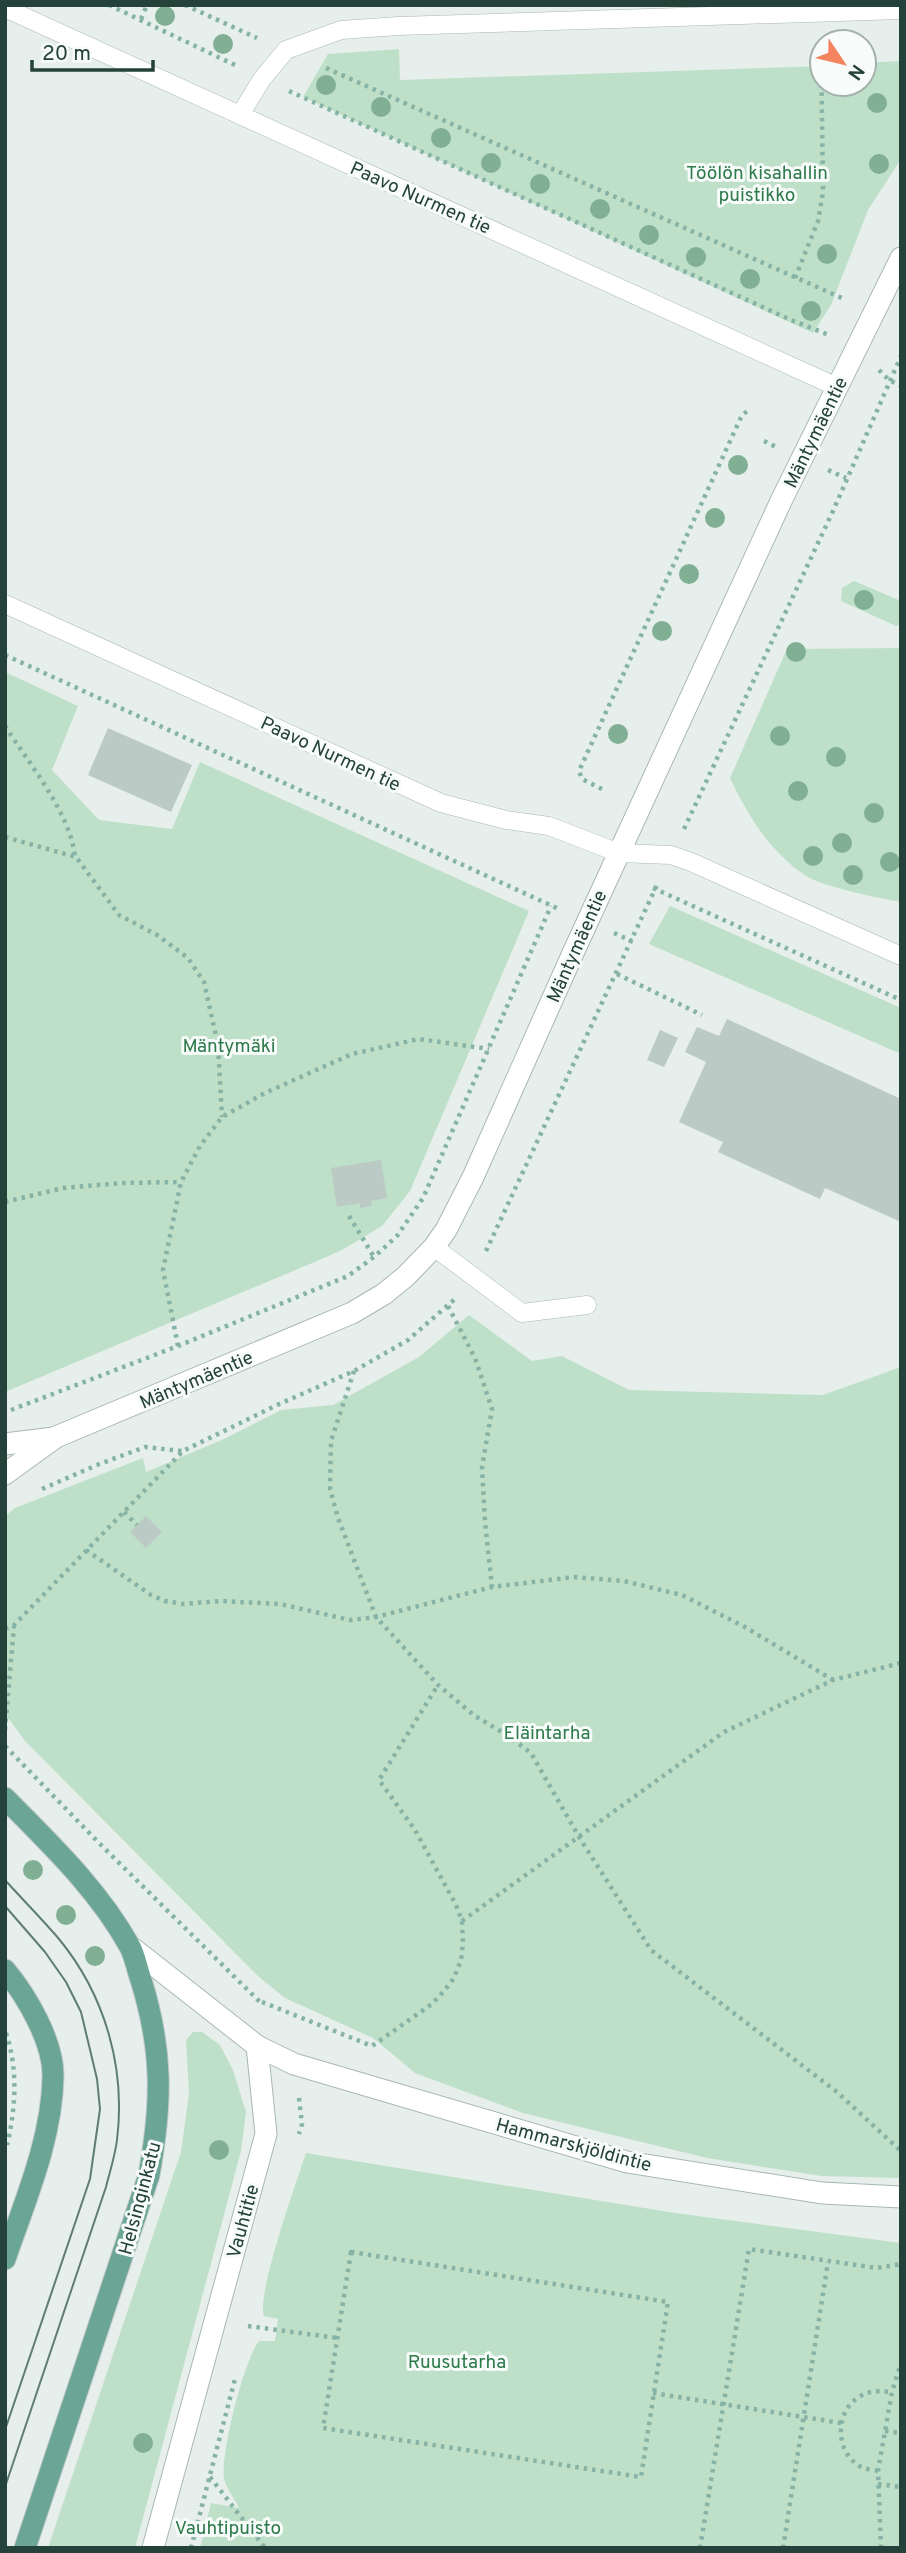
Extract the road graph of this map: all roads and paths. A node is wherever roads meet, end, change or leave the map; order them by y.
1 (109, 5) edge
2 (147, 5) edge
3 (185, 5) edge
4 (5, 8) edge
5 (901, 10) edge
6 (820, 13) junction
7 (141, 19) junction
8 (286, 50) junction
9 (262, 79) junction
10 (240, 115) junction
11 (901, 258) edge
12 (795, 278) junction
13 (844, 299) dead end
14 (825, 333) dead end
15 (901, 356) edge
16 (889, 380) junction
17 (901, 386) edge
18 (837, 387) junction
19 (750, 410) dead end
20 (5, 604) edge
21 (5, 655) edge
22 (5, 726) edge
23 (602, 789) dead end
24 (5, 837) edge
25 (619, 853) junction
26 (671, 855) junction
27 (76, 857) junction
28 (654, 890) junction
29 (551, 906) junction
30 (588, 921) junction
31 (632, 941) junction
32 (901, 956) edge
33 (617, 974) junction
34 (901, 1000) edge
35 (702, 1015) dead end
36 (489, 1049) junction
37 (222, 1117) junction
38 (181, 1182) junction
39 (5, 1202) edge
40 (349, 1216) dead end
41 (434, 1247) junction
42 (373, 1257) junction
43 (474, 1277) junction
44 (587, 1305) dead end
45 (448, 1306) junction
46 (178, 1346) junction
47 (354, 1371) junction
48 (5, 1412) edge
49 (57, 1437) junction
50 (5, 1444) edge
51 (183, 1451) junction
52 (5, 1474) edge
53 (30, 1494) dead end
54 (124, 1512) junction
55 (137, 1525) dead end
56 (86, 1550) junction
57 (492, 1587) junction
58 (376, 1617) junction
59 (14, 1625) junction
60 (5, 1629) edge
61 (901, 1663) edge
62 (833, 1680) junction
63 (438, 1685) junction
64 (5, 1730) edge
65 (5, 1745) edge
66 (5, 1798) edge
67 (579, 1837) junction
68 (462, 1921) junction
69 (131, 1947) junction
70 (5, 1969) edge
71 (262, 2002) junction
72 (5, 2032) edge
73 (257, 2046) junction
74 (901, 2151) edge
75 (5, 2154) edge
76 (901, 2197) edge
77 (5, 2259) edge
78 (828, 2262) junction
79 (901, 2264) edge
80 (248, 2326) dead end
81 (337, 2338) junction
82 (901, 2362) edge
83 (892, 2392) junction
84 (653, 2393) junction
85 (724, 2404) junction
86 (804, 2418) junction
87 (841, 2423) junction
88 (885, 2431) junction
89 (901, 2433) edge
90 (878, 2471) junction
91 (210, 2477) dead end
92 (878, 2484) junction
93 (901, 2487) edge
94 (25, 2548) edge
95 (153, 2548) edge
96 (265, 2548) edge
97 (700, 2548) edge
98 (783, 2548) edge
99 (881, 2548) edge

1 - 7 path
2 - 7 path
3 - 8 path
4 - 10 lane, Paavo Nurmen tie
5 - 6 lane
6 - 8 lane
6 - 12 path
7 - 9 path
8 - 9 lane
8 - 12 path
9 - 10 lane
9 - 14 path
10 - 18 lane, Paavo Nurmen tie
11 - 18 street, Mäntymäentie
12 - 13 path
15 - 16 path
16 - 17 path
16 - 26 path
18 - 25 street, Mäntymäentie
19 - 23 path
20 - 25 lane, Paavo Nurmen tie
21 - 29 path
22 - 27 path
24 - 27 path
25 - 26 lane, Paavo Nurmen tie
25 - 30 street, Mäntymäentie
26 - 28 path
26 - 32 lane, Paavo Nurmen tie
27 - 37 path
28 - 31 path
28 - 34 path
29 - 30 path
29 - 36 path
30 - 31 path
30 - 41 street, Mäntymäentie
31 - 33 path
33 - 35 path
33 - 43 path
36 - 37 path
36 - 42 path
37 - 38 path
38 - 39 path
38 - 46 path
40 - 42 path
41 - 43 lane
41 - 49 street, Mäntymäentie
42 - 46 path
43 - 44 lane
43 - 45 path
45 - 47 path
45 - 57 path
46 - 48 path
47 - 51 path
47 - 58 path
49 - 50 street, Mäntymäentie
49 - 52 street, Mäntymäentie
51 - 53 path
51 - 54 path
54 - 55 path
54 - 56 path
56 - 58 path
56 - 59 path
57 - 58 path
57 - 62 path
58 - 63 path
59 - 60 path
59 - 64 path
61 - 62 path
62 - 67 path
63 - 67 path
63 - 68 path
65 - 71 path
66 - 69 main road, Helsinginkatu
67 - 68 path
67 - 74 path
68 - 71 path
69 - 73 street
69 - 94 main road, Helsinginkatu
70 - 77 main road
71 - 73 path
72 - 75 path
73 - 76 street, Hammarskjöldintie
73 - 95 street, Vauhtitie
78 - 79 path
78 - 85 path
78 - 86 path
80 - 81 path
81 - 84 path
81 - 84 path
82 - 83 path
83 - 87 path
83 - 88 path
84 - 85 path
85 - 86 path
85 - 97 path
86 - 87 path
86 - 98 path
87 - 90 path
88 - 89 path
88 - 90 path
90 - 92 path
91 - 96 path
92 - 93 path
92 - 99 path

